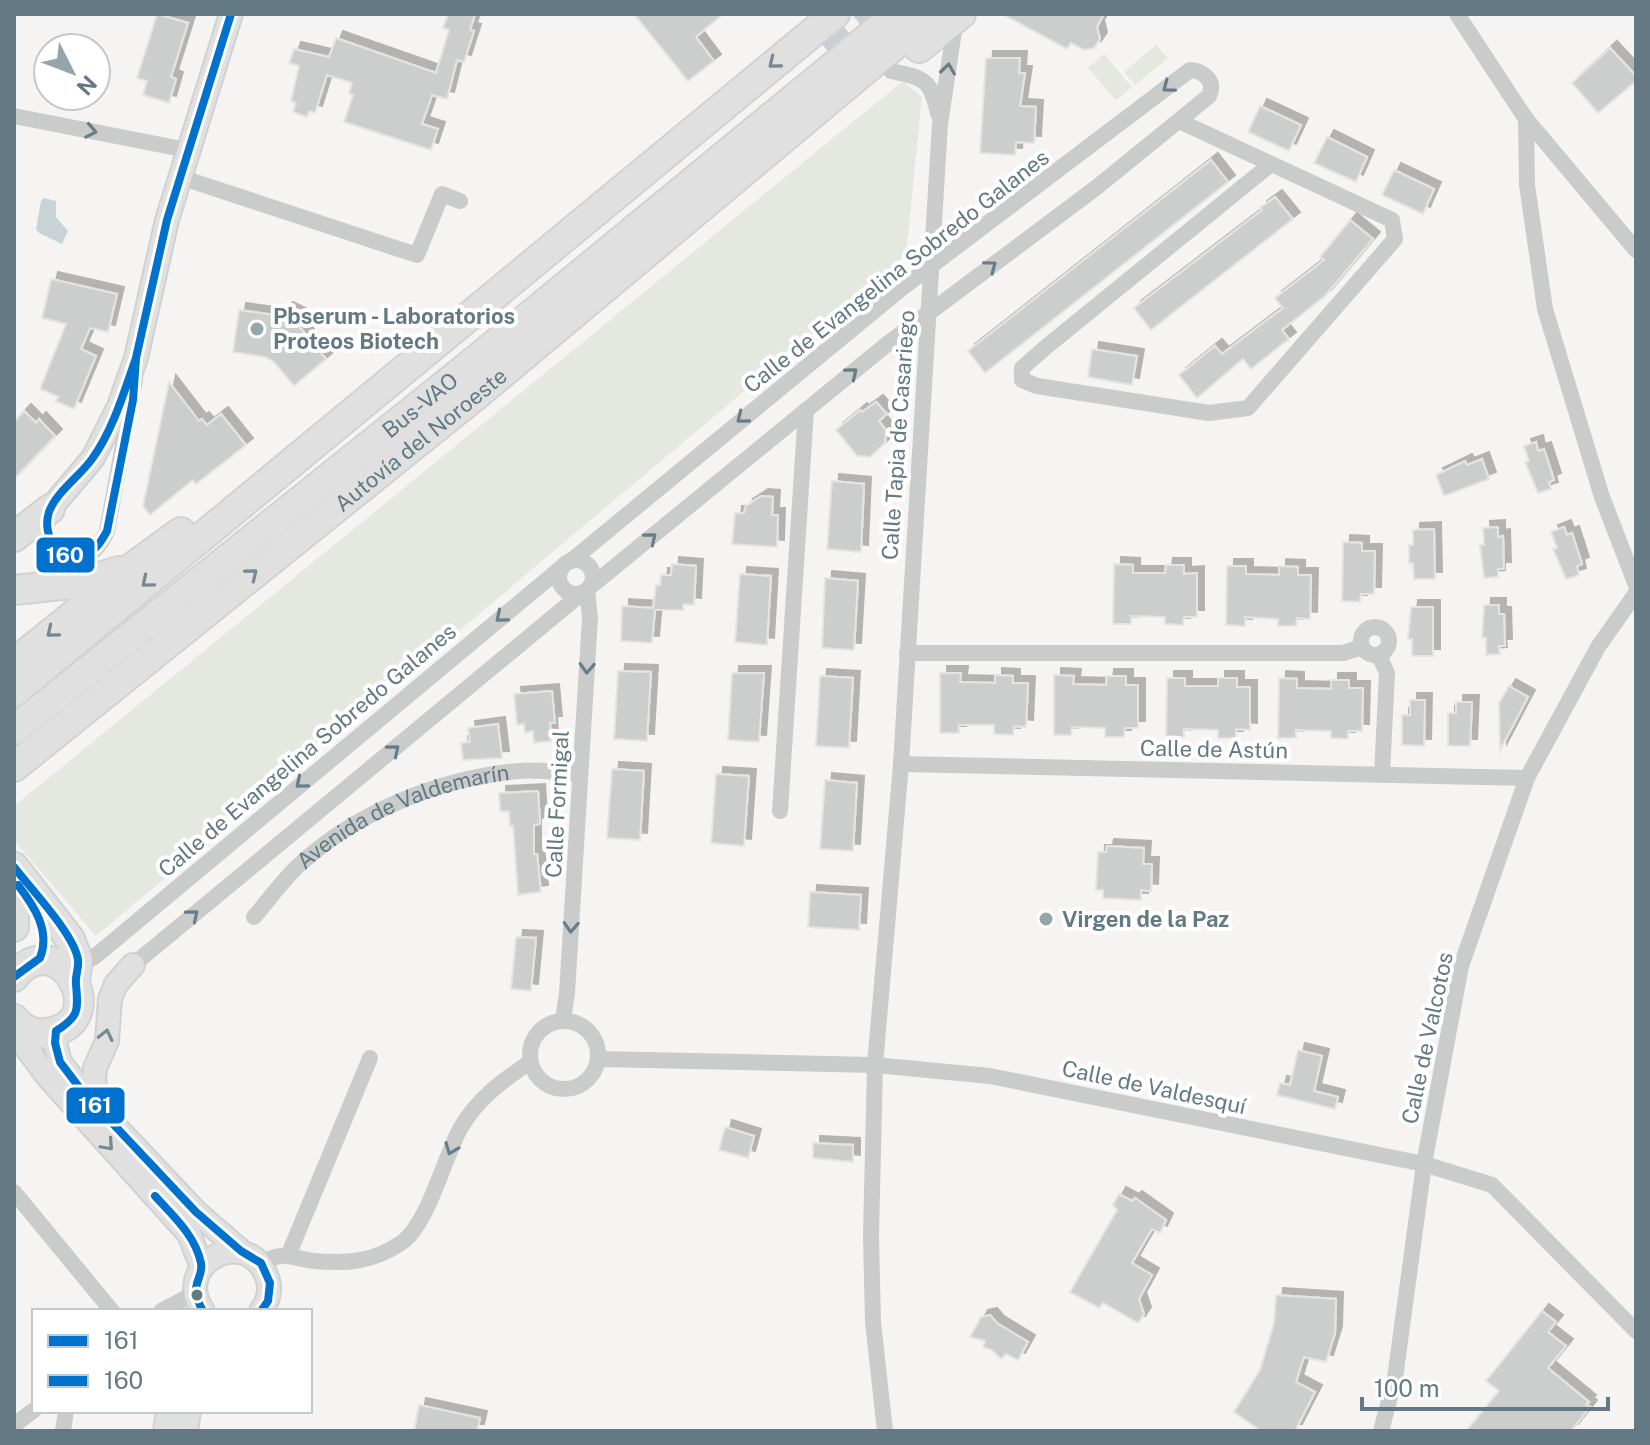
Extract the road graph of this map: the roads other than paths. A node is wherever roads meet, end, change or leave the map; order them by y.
1 (231, 14) edge
2 (835, 14) edge
3 (897, 14) edge
4 (1457, 14) edge
5 (951, 15) edge
6 (826, 49) tunnel mouth
7 (891, 71) junction
8 (14, 116) edge
9 (1526, 119) junction
10 (1179, 121) junction
11 (940, 124) junction
12 (681, 140) junction
13 (187, 150) junction
14 (1271, 164) junction
15 (180, 177) junction
16 (460, 201) dead end
17 (1636, 250) edge
18 (931, 266) junction
19 (928, 313) junction
20 (537, 346) junction
21 (136, 358) junction
22 (806, 410) junction
23 (50, 509) junction
24 (14, 537) edge
25 (566, 564) junction
26 (134, 566) junction
27 (1636, 585) edge
28 (14, 590) edge
29 (586, 590) junction
30 (1636, 593) edge
31 (169, 640) junction
32 (1362, 647) junction
33 (907, 653) junction
34 (1379, 655) junction
35 (14, 663) edge
36 (14, 692) edge
37 (14, 720) edge
38 (14, 730) edge
39 (901, 764) junction
40 (14, 767) edge
41 (580, 774) junction
42 (1382, 775) junction
43 (1527, 778) junction
44 (14, 788) edge
45 (780, 811) dead end
46 (14, 867) edge
47 (14, 881) edge
48 (14, 906) edge
49 (254, 917) dead end
50 (14, 927) edge
51 (133, 965) joint
52 (26, 969) edge
53 (77, 970) junction
54 (563, 1020) junction
55 (17, 1029) edge
56 (56, 1031) junction
57 (370, 1058) dead end
58 (598, 1059) junction
59 (530, 1062) junction
60 (875, 1065) junction
61 (100, 1110) junction
62 (1424, 1164) junction
63 (14, 1192) edge
64 (241, 1251) junction
65 (288, 1256) junction
66 (261, 1263) junction
67 (202, 1267) junction
68 (196, 1304) edge
69 (110, 1309) edge
70 (171, 1309) edge
71 (262, 1309) edge
72 (1636, 1331) edge
73 (32, 1412) edge
74 (14, 1425) edge
75 (885, 1431) edge
76 (1381, 1431) edge

1 - 13 street
2 -> 12 highway
3 - 38 highway, Bus-VAO
4 - 9 street
5 - 7 highway
11 -> 5 street, Calle Tapia de Casariego
5 - 20 highway, Autovía del Noroeste
6 - 37 highway
7 - 11 street, Calle Tapia de Casariego
7 - 20 highway
8 -> 13 street
9 - 17 street
9 - 27 street
10 - 14 street
10 -> 18 street, Calle de Evangelina Sobredo Galanes
19 -> 10 street, Calle de Evangelina Sobredo Galanes
11 - 18 street, Calle Tapia de Casariego
12 - 26 highway
12 -> 36 highway
13 - 15 street
14 - 14 street
15 - 16 street
15 - 21 street
18 - 19 street, Calle Tapia de Casariego
18 -> 25 street, Calle de Evangelina Sobredo Galanes
22 -> 19 street, Calle de Evangelina Sobredo Galanes
19 - 33 street, Calle Tapia de Casariego
31 -> 20 highway, Autovía del Noroeste
21 - 23 street
21 - 23 street
29 -> 22 street, Calle de Evangelina Sobredo Galanes
22 - 45 street
23 - 24 highway
25 - 29 street
25 - 29 street
25 -> 53 street, Calle de Evangelina Sobredo Galanes
26 - 28 highway
26 -> 35 highway
29 -> 41 street, Calle Formigal
51 -> 29 street, Calle de Evangelina Sobredo Galanes
30 - 43 street, Calle de Valcotos
31 - 40 highway, Autovía del Noroeste
31 - 44 highway
32 - 33 street
32 - 34 street
32 - 34 street
33 - 39 street, Calle Tapia de Casariego
34 - 42 street
39 - 42 street, Calle de Astún
39 - 60 street, Calle Tapia de Casariego
41 - 49 street, Avenida de Valdemarín
41 -> 54 street, Calle Formigal
42 - 43 street, Calle de Astún
43 - 62 street, Calle de Valcotos
46 - 53 highway
47 - 52 highway
48 - 50 highway
61 -> 51 street
52 - 53 highway
53 - 56 highway
54 - 58 street
54 - 59 street
55 - 56 highway
55 -> 67 street
56 - 61 street
57 - 65 street
58 - 59 street
58 - 60 street, Calle de Valdesquí
59 -> 65 street
60 - 62 street, Calle de Valdesquí
60 - 75 street, Calle Tapia de Casariego
61 - 64 street
62 - 72 street, Calle de Valdesquí
62 - 76 street, Calle de Valcotos
63 - 69 street
64 - 66 street
64 - 67 street
65 - 66 street
66 - 71 street
67 - 68 street
68 - 70 street
73 - 74 street

